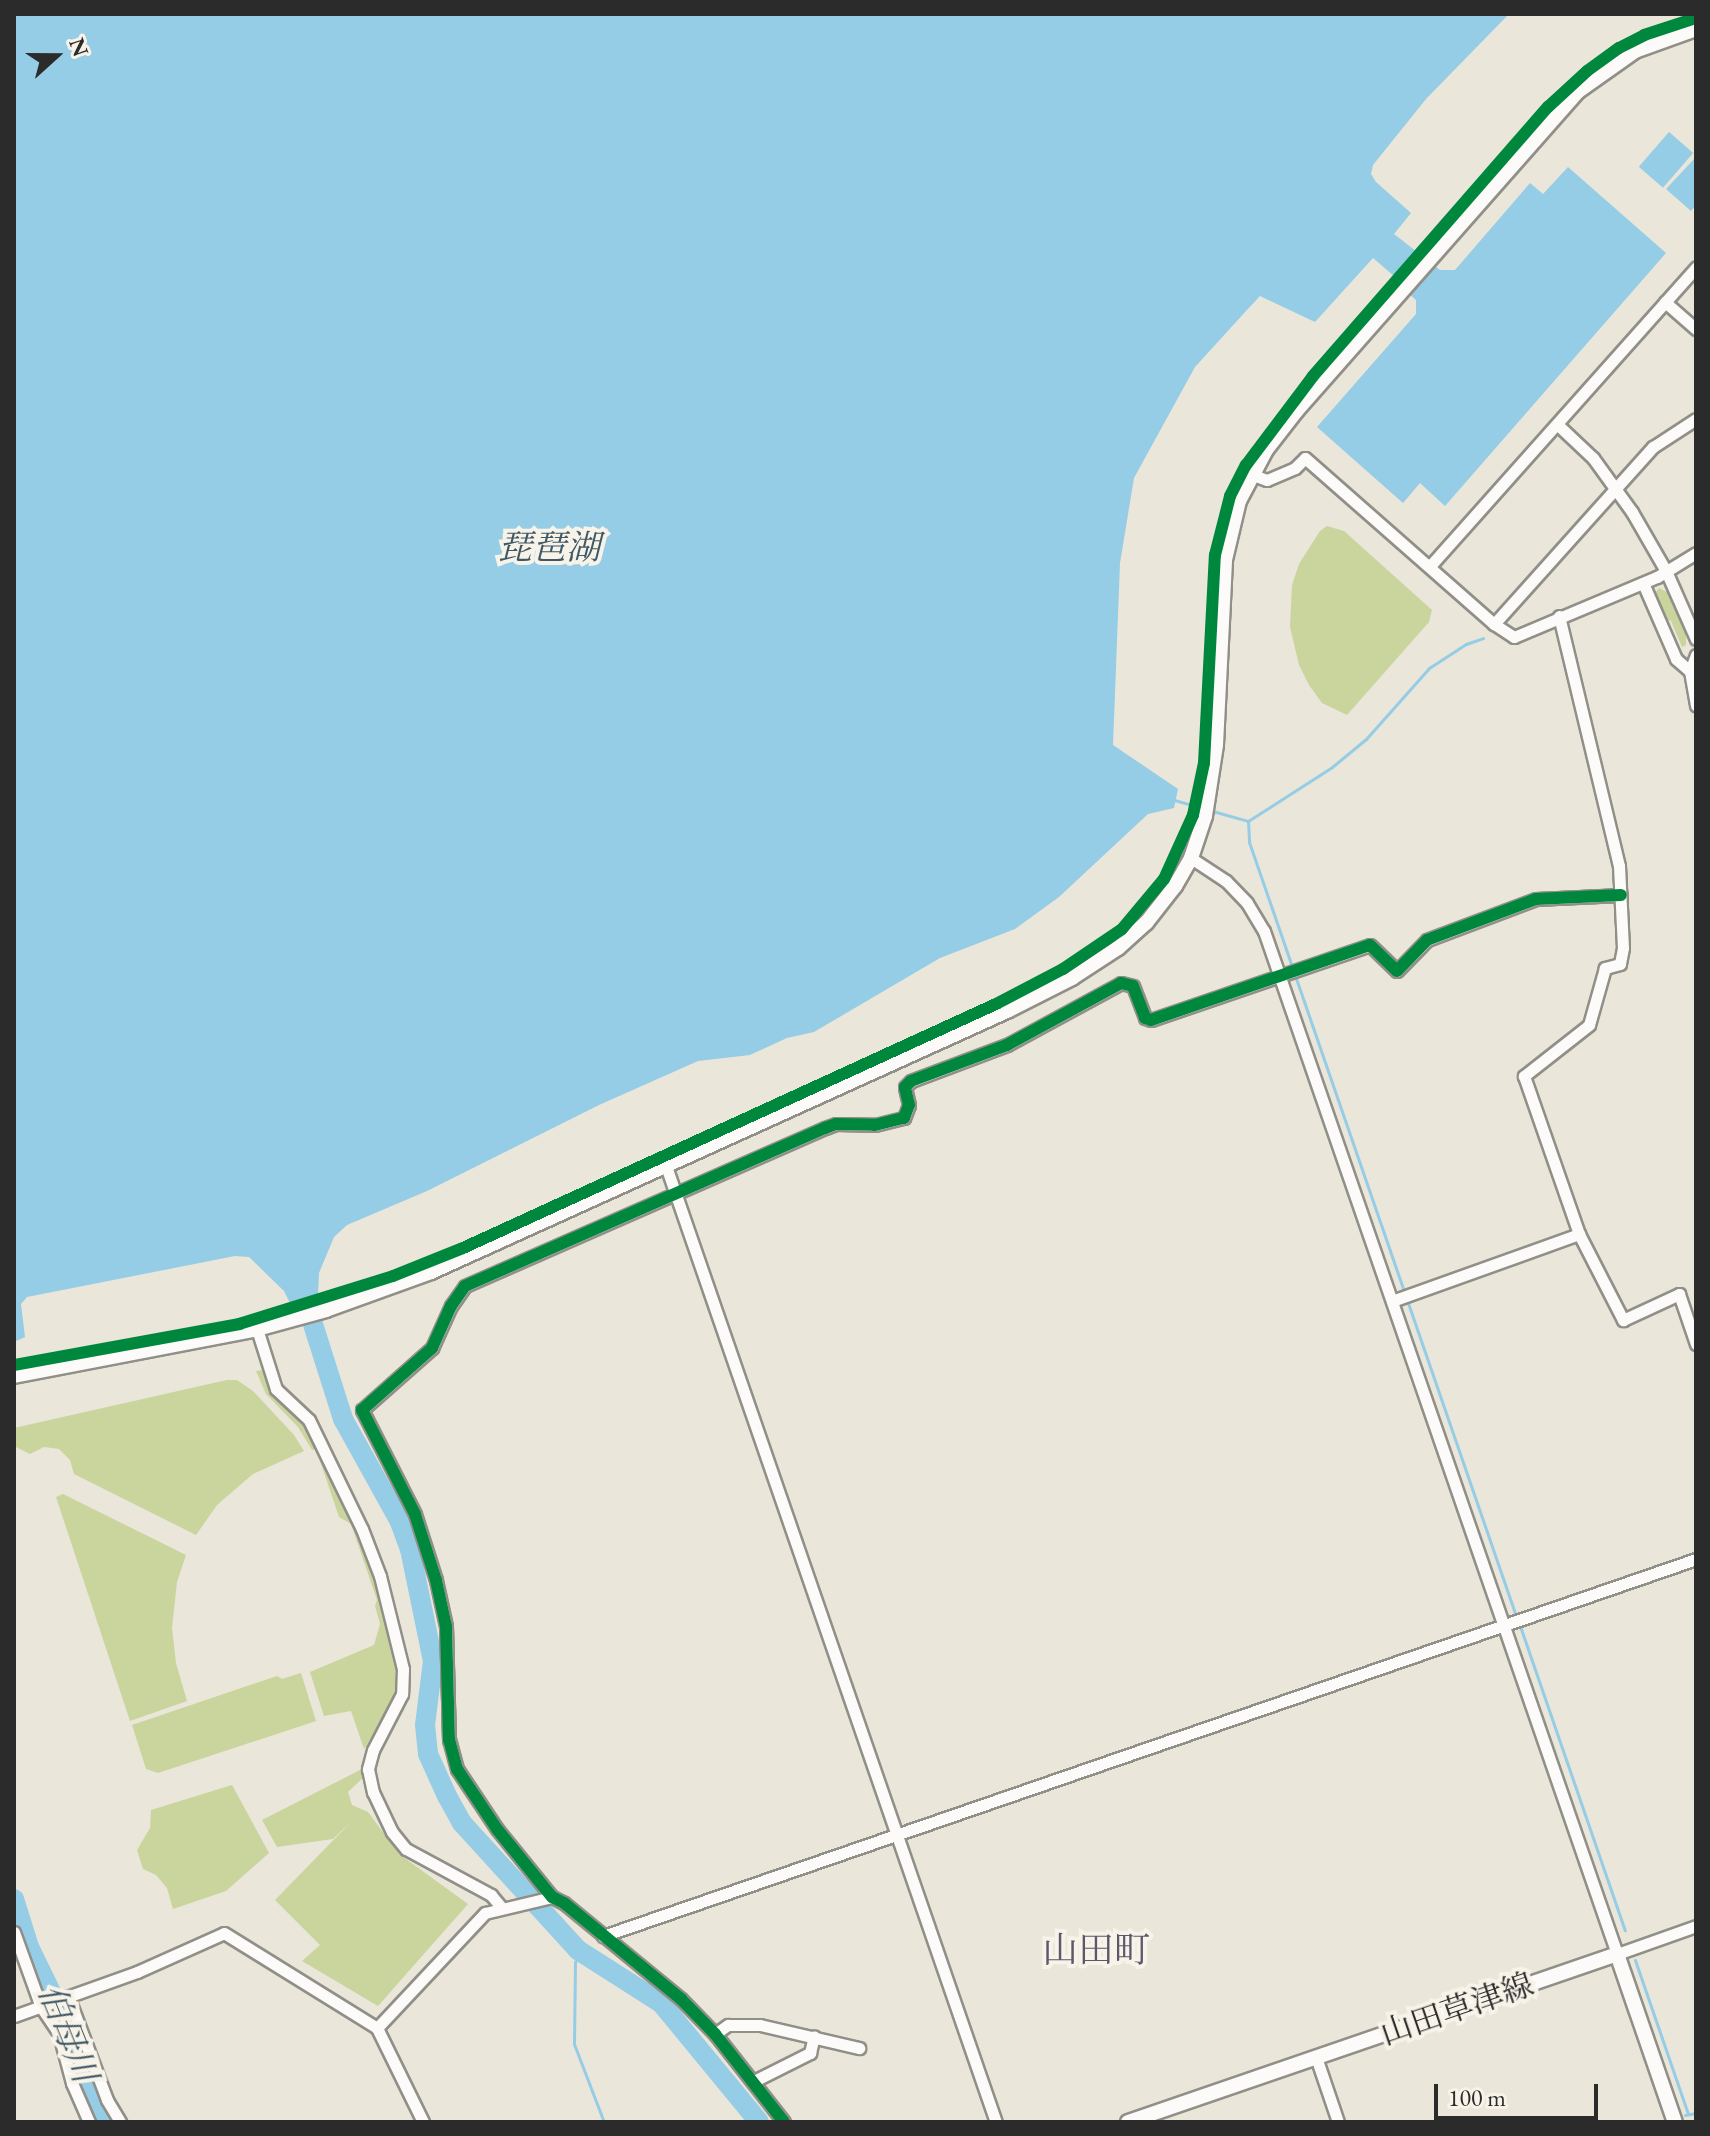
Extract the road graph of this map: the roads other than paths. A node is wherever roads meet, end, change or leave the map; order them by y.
1 (1696, 29) edge
2 (1696, 267) edge
3 (1665, 302) junction
4 (1696, 329) edge
5 (1696, 419) edge
6 (1559, 426) junction
7 (1251, 474) junction
8 (1615, 486) junction
9 (1696, 553) edge
10 (1430, 566) junction
11 (1666, 571) junction
12 (1643, 583) junction
13 (1559, 616) junction
14 (1494, 624) junction
15 (1696, 639) edge
16 (1696, 655) edge
17 (1690, 671) junction
18 (1696, 705) edge
19 (1191, 858) junction
20 (1621, 895) junction
21 (1289, 971) junction
22 (666, 1166) junction
23 (675, 1194) junction
24 (1579, 1234) junction
25 (1401, 1297) junction
26 (257, 1329) junction
27 (1696, 1344) edge
28 (14, 1376) edge
29 (1696, 1559) edge
30 (1514, 1622) junction
31 (896, 1835) junction
32 (548, 1898) junction
33 (501, 1907) junction
34 (1696, 1926) edge
35 (14, 1932) edge
36 (603, 1936) junction
37 (1617, 1954) junction
38 (68, 1996) junction
39 (41, 2007) junction
40 (14, 2016) edge
41 (377, 2028) junction
42 (715, 2034) junction
43 (814, 2036) junction
44 (859, 2048) dead end
45 (1316, 2057) junction
46 (754, 2081) junction
47 (1147, 2119) edge
48 (89, 2122) edge
49 (120, 2122) edge
50 (423, 2122) edge
51 (784, 2122) edge
52 (996, 2122) edge
53 (1128, 2122) edge
54 (1338, 2122) edge
55 (1675, 2122) edge

1 - 7 main road
2 - 3 street
3 - 4 street
3 - 6 street
5 - 8 street
6 - 8 street
6 - 10 street
7 - 10 street
7 - 19 main road
8 - 11 street
8 - 14 street
9 - 11 street
10 - 14 street
11 - 12 street
11 - 15 street
12 - 13 street
12 - 17 street
13 - 14 street
13 - 20 street
16 - 17 street
17 - 18 street
19 - 21 street
19 - 22 main road
20 - 21 street
20 - 24 street
21 - 23 street
21 - 25 street
22 - 23 street
22 - 26 main road
23 - 31 street
23 - 32 street
24 - 25 street
24 - 27 street
25 - 30 street
26 - 28 main road
26 - 33 street
29 - 30 street
30 - 31 street
30 - 37 street
31 - 36 street
31 - 52 street
32 - 33 street
32 - 36 street
33 - 41 street
34 - 37 street
35 - 39 street
36 - 42 street
37 - 45 main road, 山田草津線
37 - 55 main road
38 - 39 street
38 - 41 street
38 - 49 street
39 - 40 street
39 - 48 street
41 - 50 street
42 - 43 street
42 - 46 street
43 - 44 street
43 - 46 street
45 - 47 main road, 山田草津線
45 - 54 street
46 - 51 street
47 - 53 main road, 山田草津線

